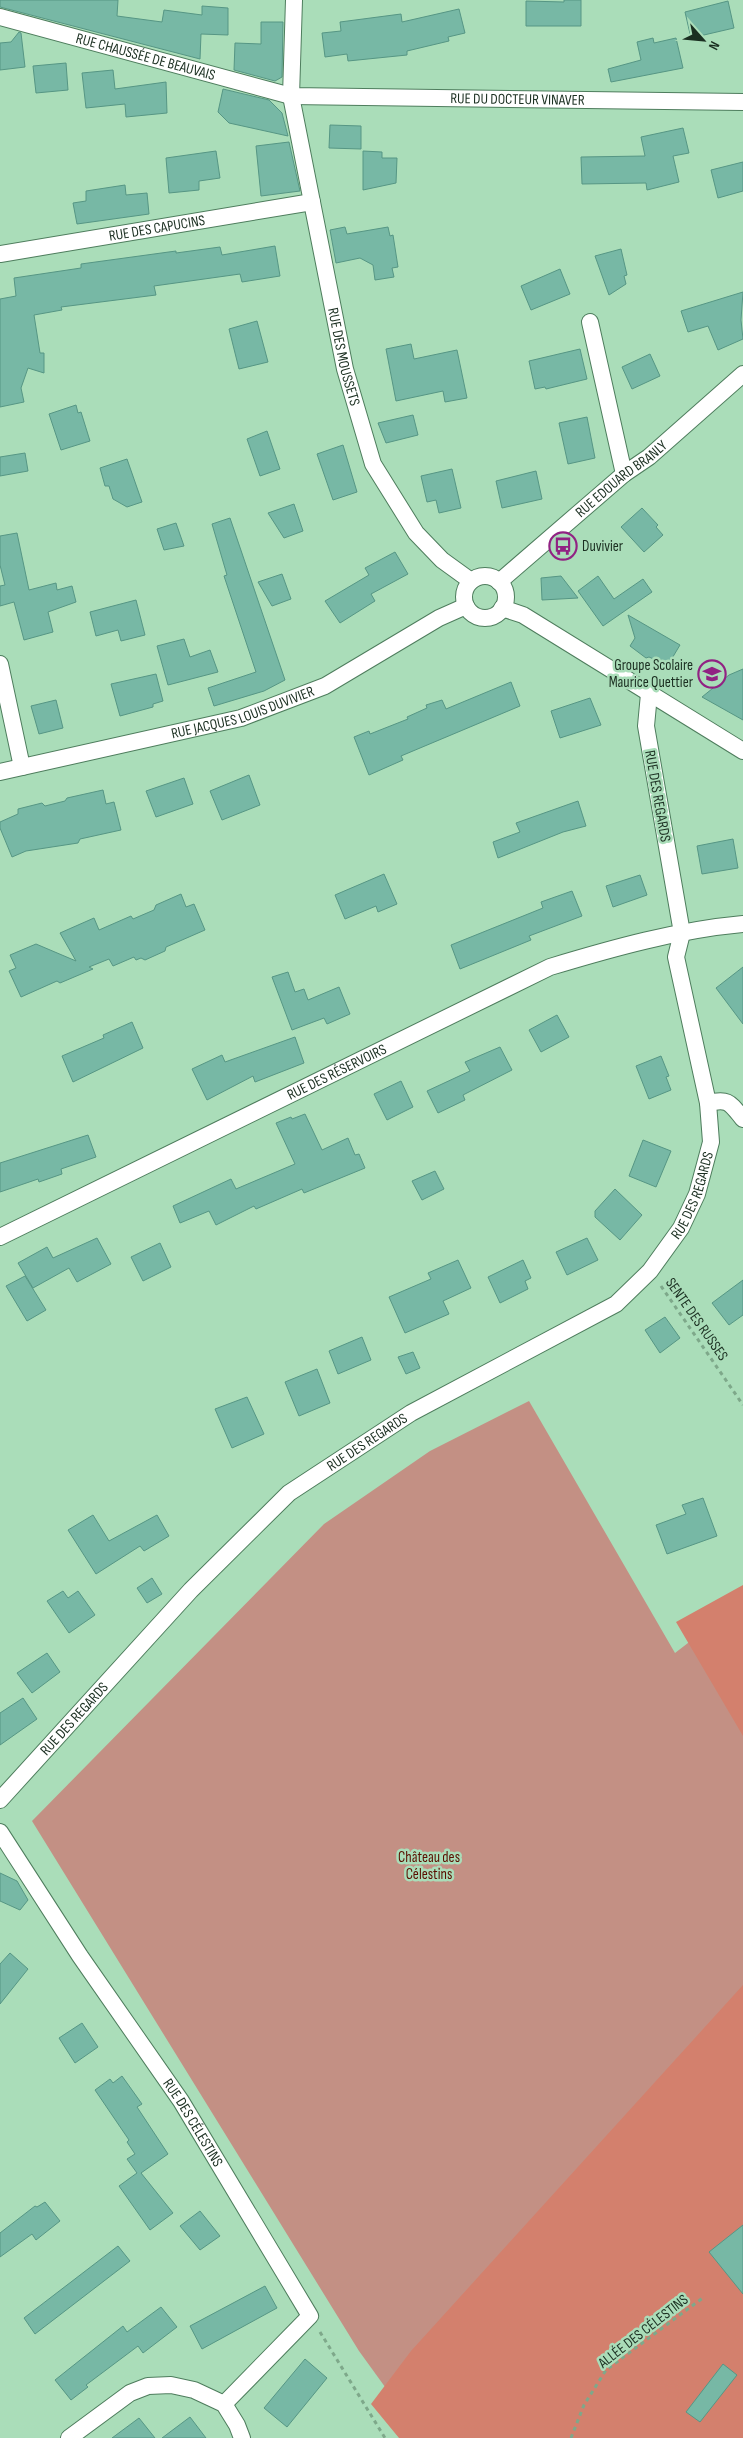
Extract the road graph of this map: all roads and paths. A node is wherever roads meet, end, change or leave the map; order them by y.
1 (294, 0) edge
2 (0, 17) edge
3 (291, 96) junction
4 (743, 102) edge
5 (312, 202) junction
6 (0, 254) edge
7 (590, 322) dead end
8 (743, 374) edge
9 (624, 474) junction
10 (471, 582) junction
11 (499, 582) junction
12 (466, 606) junction
13 (502, 608) junction
14 (0, 664) edge
15 (649, 694) junction
16 (743, 750) edge
17 (22, 767) junction
18 (0, 772) edge
19 (743, 924) edge
20 (682, 933) junction
21 (708, 1103) junction
22 (743, 1119) edge
23 (0, 1237) edge
24 (650, 1271) junction
25 (743, 1404) edge
26 (0, 1800) edge
27 (0, 1832) edge
28 (704, 2297) dead end
29 (310, 2316) junction
30 (224, 2404) junction
31 (69, 2438) edge
32 (242, 2438) edge
33 (385, 2438) edge
34 (572, 2438) edge

1 - 3 street, RUE DES MOUSSETS
2 - 3 street, RUE CHAUSSÉE DE BEAUVAIS
3 - 4 street, RUE DU DOCTEUR VINAVER
3 - 5 street, RUE DES MOUSSETS
5 - 6 street, RUE DES CAPUCINS
5 - 10 street, RUE DES MOUSSETS
7 - 9 street
8 - 9 street, RUE EDOUARD BRANLY
9 - 11 street, RUE EDOUARD BRANLY
10 - 11 street
10 - 12 street
11 - 13 street
12 - 13 street
12 - 17 street, RUE JACQUES LOUIS DUVIVIER
13 - 15 street
14 - 17 street
15 - 16 street
15 - 20 street, RUE DES REGARDS
17 - 18 street, RUE JACQUES LOUIS DUVIVIER
19 - 20 street, RUE DES RÉSERVOIRS
20 - 21 street, RUE DES REGARDS
20 - 23 street, RUE DES RÉSERVOIRS
21 - 22 street
21 - 24 street, RUE DES REGARDS
24 - 25 path, SENTE DES RUSSES
24 - 26 street, RUE DES REGARDS
27 - 29 street, RUE DES CÉLESTINS
28 - 34 path, ALLÉE DES CÉLESTINS
29 - 30 street
29 - 33 path
30 - 31 street
30 - 32 street

